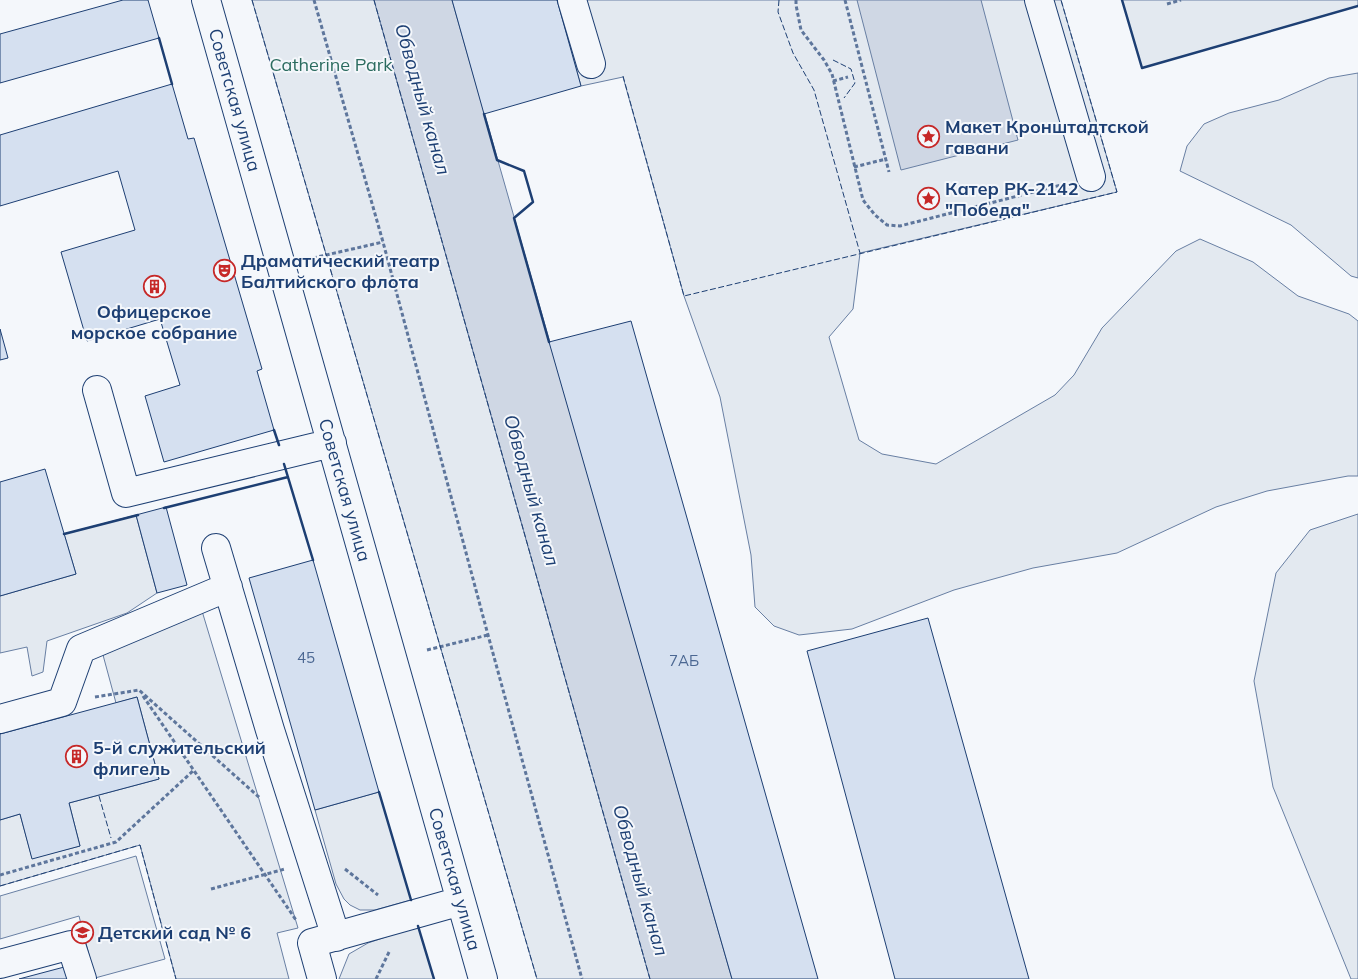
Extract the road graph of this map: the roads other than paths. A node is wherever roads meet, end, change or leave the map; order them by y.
1 (206, 0) edge
2 (572, 0) edge
3 (1040, 0) edge
4 (591, 64) dead end
5 (1082, 179) road end
6 (97, 390) dead end
7 (332, 443) junction
8 (216, 548) dead end
9 (228, 587) junction
10 (0, 719) edge
11 (461, 901) junction
12 (324, 940) junction
13 (0, 964) edge
14 (82, 979) edge
15 (322, 979) edge
16 (484, 979) edge

1 - 7 street, Советская улица
2 - 4 street
3 - 5 street
6 - 7 street
7 - 11 street, Советская улица
8 - 9 street
9 - 10 street
9 - 12 street
11 - 12 street
11 - 16 street, Советская улица
12 - 15 street
13 - 14 street

